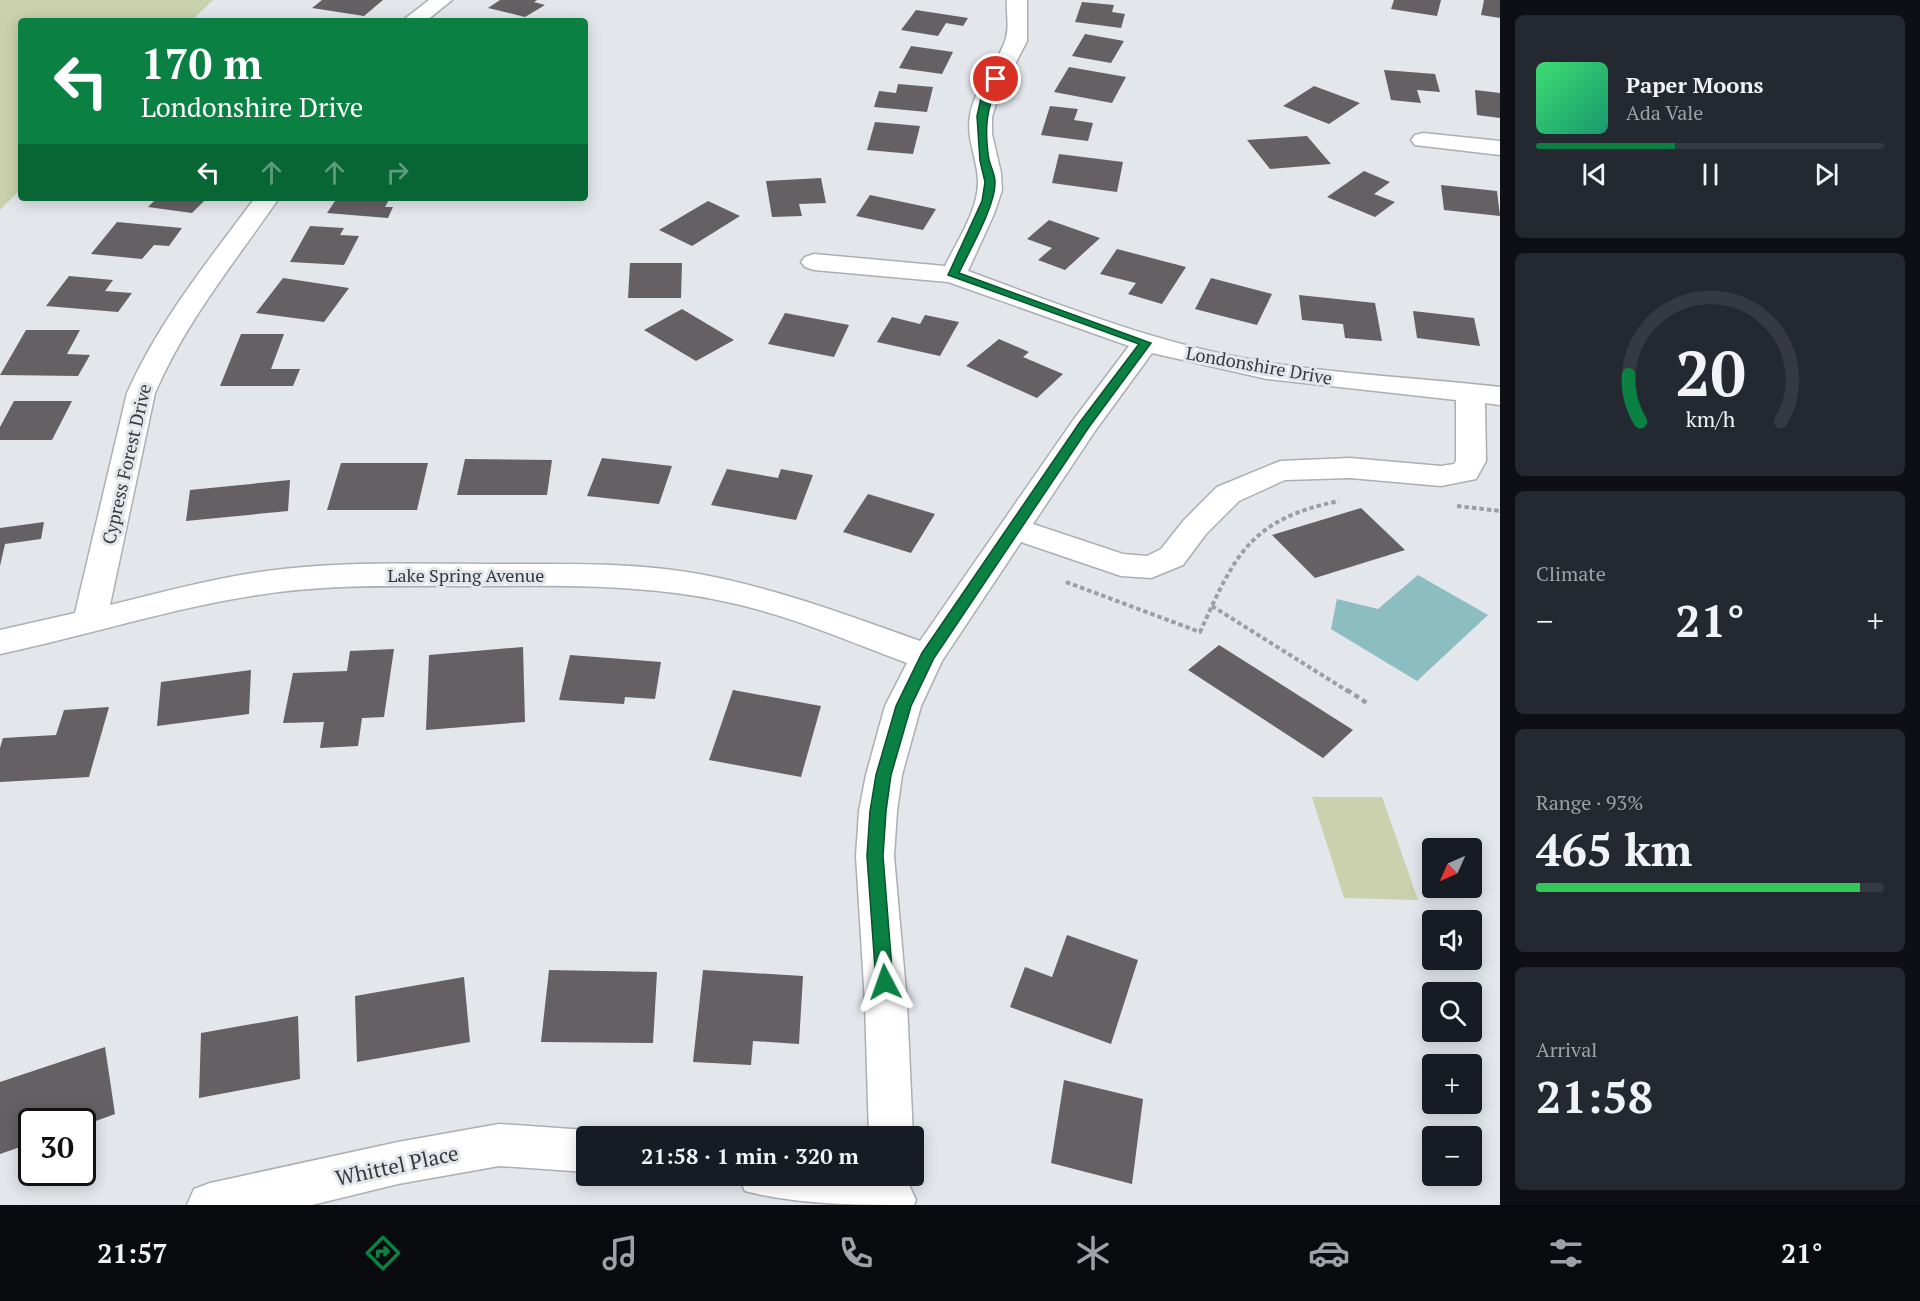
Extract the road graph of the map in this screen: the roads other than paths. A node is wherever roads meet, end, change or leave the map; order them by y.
1 (442, 0) edge
2 (1017, 0) edge
3 (416, 18) edge
4 (1423, 140) dead end
5 (1500, 148) edge
6 (265, 201) edge
7 (814, 262) dead end
8 (953, 275) junction
9 (1146, 343) junction
10 (1470, 392) junction
11 (1500, 396) edge
12 (1014, 529) junction
13 (90, 622) junction
14 (0, 642) edge
15 (927, 657) junction
16 (891, 1126) edge
17 (576, 1150) edge
18 (834, 1186) edge
19 (892, 1194) edge
20 (210, 1205) edge

1 - 3 street
2 - 8 street
4 - 5 street
6 - 13 street, Cypress Forest Drive
7 - 8 street, Londonshire Drive
8 - 9 street, Londonshire Drive
9 - 10 street, Londonshire Drive
9 - 12 street
10 - 11 street, Londonshire Drive
10 - 12 street
12 - 15 street
13 - 14 street, Lake Spring Avenue
13 - 15 street, Lake Spring Avenue
15 - 16 street
17 - 20 street, Whittel Place
18 - 19 street

